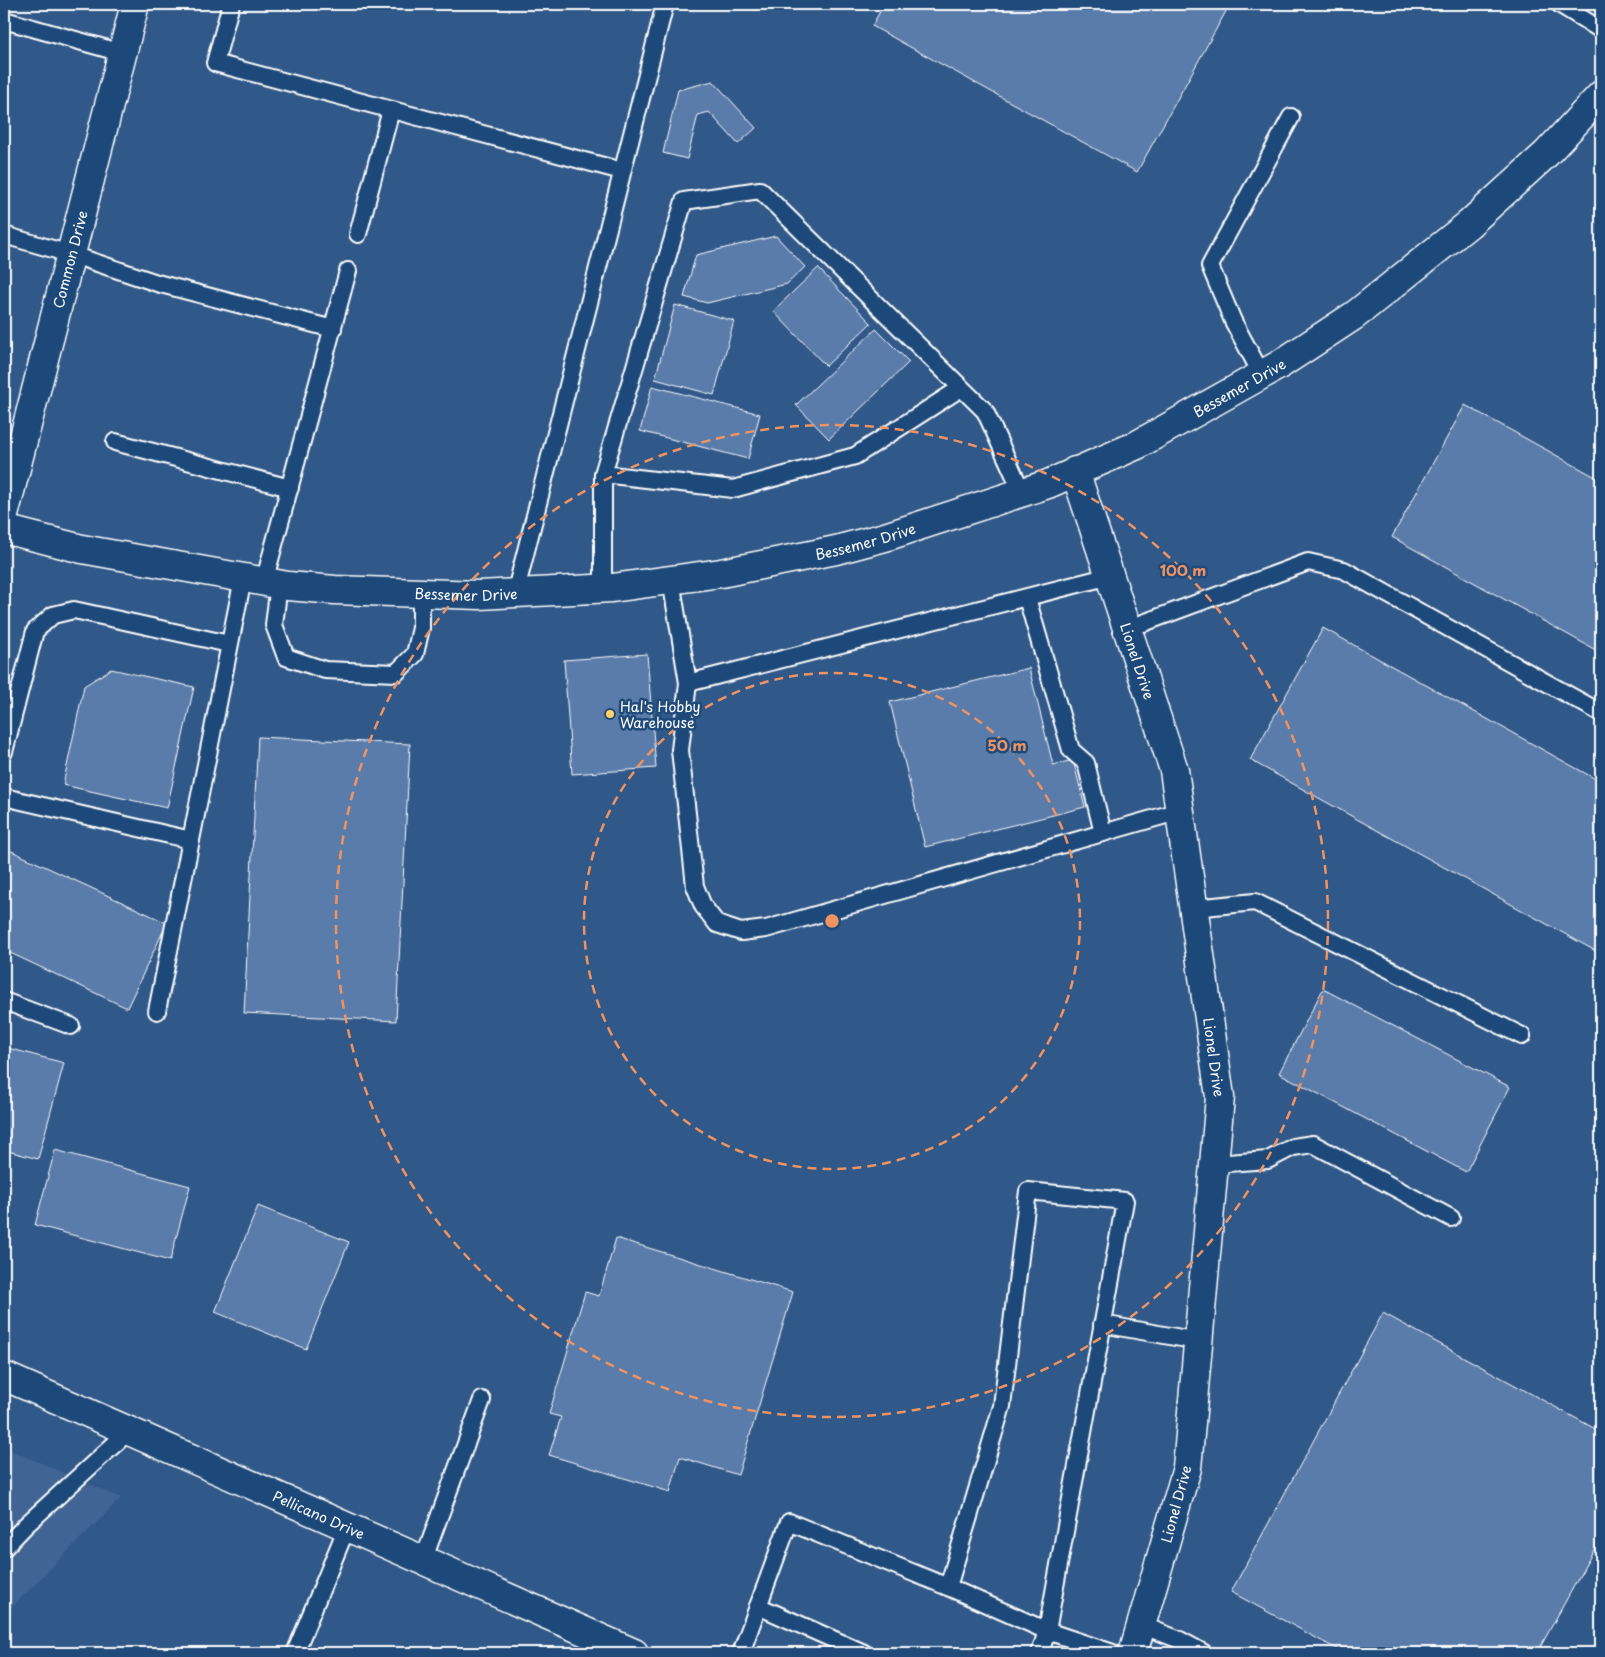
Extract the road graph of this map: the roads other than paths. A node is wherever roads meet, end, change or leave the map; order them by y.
1 (135, 4) edge
2 (231, 4) edge
3 (665, 4) edge
4 (1559, 4) edge
5 (4, 20) edge
6 (1601, 30) edge
7 (122, 53) junction
8 (1601, 95) edge
9 (390, 110) junction
10 (1291, 117) dead end
11 (622, 171) junction
12 (358, 234) dead end
13 (4, 235) edge
14 (70, 254) junction
15 (348, 270) dead end
16 (333, 329) junction
17 (1262, 375) junction
18 (961, 388) junction
19 (115, 442) dead end
20 (1075, 471) junction
21 (604, 474) junction
22 (290, 488) junction
23 (1022, 492) junction
24 (4, 515) edge
25 (4, 529) edge
26 (1110, 576) junction
27 (670, 580) junction
28 (262, 581) junction
29 (602, 589) junction
30 (421, 593) junction
31 (514, 594) junction
32 (1027, 598) junction
33 (1128, 628) junction
34 (229, 644) junction
35 (688, 683) junction
36 (1601, 713) edge
37 (4, 752) edge
38 (4, 797) edge
39 (1180, 811) junction
40 (1103, 833) junction
41 (191, 840) junction
42 (1194, 908) junction
43 (4, 1001) edge
44 (157, 1011) dead end
45 (71, 1026) dead end
46 (1522, 1036) dead end
47 (1214, 1164) junction
48 (1451, 1218) dead end
49 (1102, 1324) junction
50 (1198, 1341) junction
51 (4, 1376) edge
52 (482, 1400) dead end
53 (130, 1431) junction
54 (347, 1527) junction
55 (4, 1548) edge
56 (423, 1561) junction
57 (948, 1587) junction
58 (758, 1606) junction
59 (1141, 1625) junction
60 (1047, 1631) junction
61 (296, 1653) edge
62 (634, 1653) edge
63 (741, 1653) edge
64 (864, 1653) edge
65 (1040, 1653) edge
66 (1113, 1653) edge
67 (1133, 1653) edge
68 (1204, 1653) edge

1 - 7 street, Common Drive
2 - 9 lane
3 - 11 lane
4 - 6 lane
5 - 7 lane
7 - 14 street, Common Drive
8 - 17 street, Bessemer Drive
9 - 11 lane
9 - 12 lane
10 - 17 lane
11 - 31 lane
13 - 14 lane
14 - 16 lane
14 - 24 street, Common Drive
15 - 16 lane
16 - 22 lane
17 - 20 street, Bessemer Drive
18 - 21 lane
18 - 21 lane
18 - 23 lane
19 - 22 lane
20 - 23 street, Bessemer Drive
20 - 26 street, Lionel Drive
21 - 29 lane
22 - 28 lane
23 - 27 street, Bessemer Drive
25 - 28 street, Bessemer Drive
26 - 32 lane
26 - 33 street, Lionel Drive
27 - 29 street, Bessemer Drive
27 - 35 lane
28 - 30 street, Bessemer Drive
28 - 30 lane
28 - 34 lane
29 - 31 street, Bessemer Drive
30 - 31 street, Bessemer Drive
32 - 35 lane
32 - 40 lane
33 - 36 lane
33 - 39 street, Lionel Drive
34 - 37 lane
34 - 41 lane
35 - 40 lane
38 - 41 lane
39 - 40 lane
39 - 42 street, Lionel Drive
41 - 44 lane
42 - 46 lane
42 - 47 street, Lionel Drive
43 - 45 lane
47 - 48 lane
47 - 50 street, Lionel Drive
49 - 50 lane
49 - 57 lane
49 - 60 lane
50 - 59 street, Lionel Drive
51 - 53 street, Pellicano Drive
52 - 56 lane
53 - 54 street, Pellicano Drive
53 - 55 lane
54 - 56 street, Pellicano Drive
54 - 61 lane
56 - 62 street, Pellicano Drive
57 - 58 lane
57 - 60 lane
58 - 63 lane
58 - 64 lane
59 - 67 street, Lionel Drive
59 - 68 lane
60 - 65 lane
60 - 66 lane

